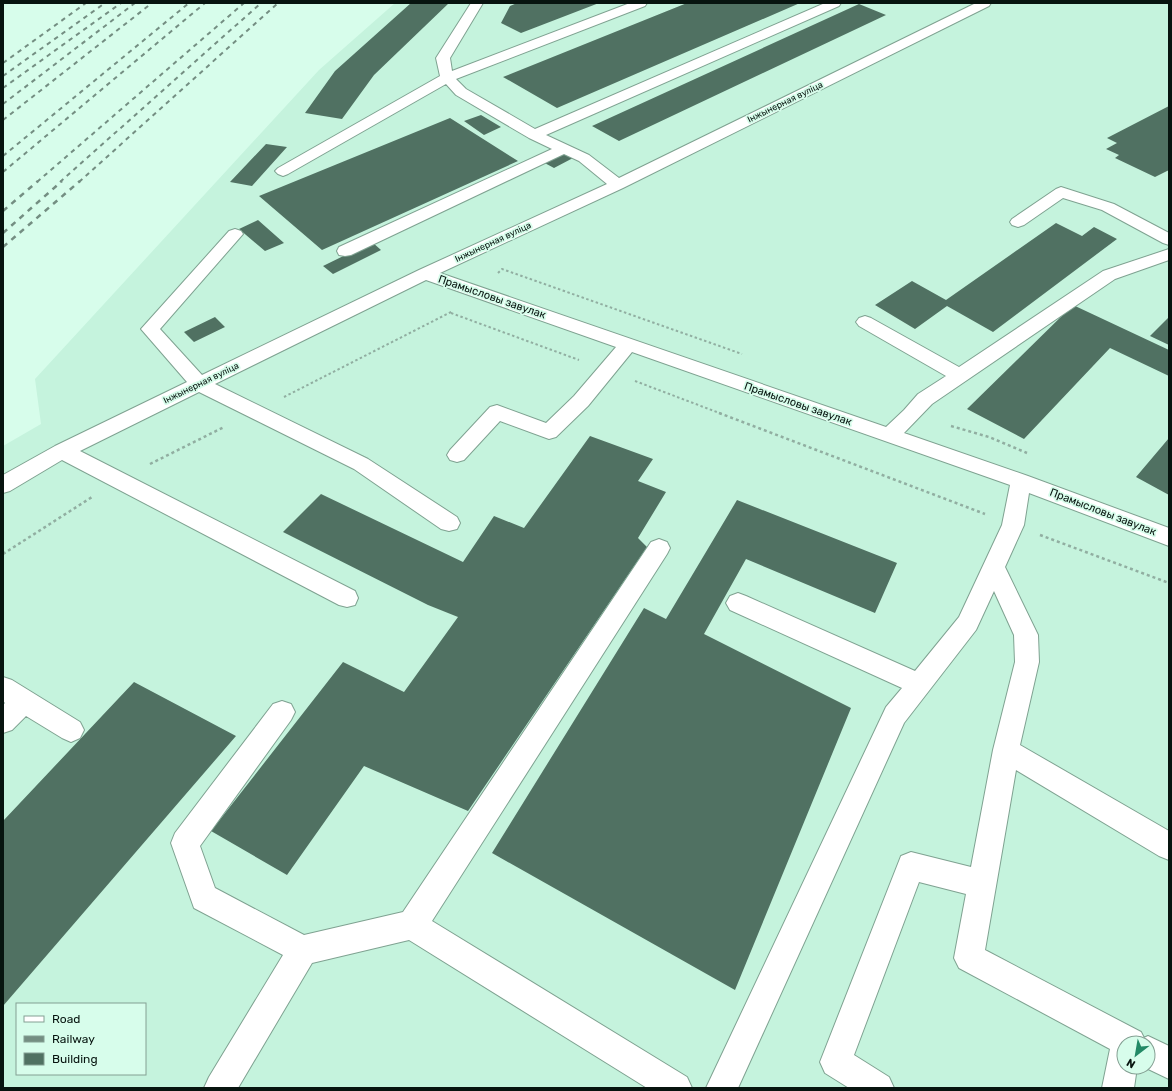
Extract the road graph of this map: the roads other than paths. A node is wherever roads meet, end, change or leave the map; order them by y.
1 (477, 3) edge
2 (641, 3) edge
3 (835, 3) edge
4 (985, 3) edge
5 (447, 78) junction
6 (534, 135) junction
7 (564, 149) junction
8 (282, 171) dead end
9 (618, 185) junction
10 (1018, 222) dead end
11 (235, 234) dead end
12 (1169, 240) edge
13 (345, 251) dead end
14 (1169, 254) edge
15 (425, 274) junction
16 (865, 322) dead end
17 (629, 344) junction
18 (960, 376) junction
19 (199, 384) junction
20 (889, 436) junction
21 (62, 451) junction
22 (457, 455) dead end
23 (1021, 481) junction
24 (3, 485) edge
25 (449, 523) dead end
26 (1169, 537) edge
27 (659, 548) dead end
28 (994, 567) junction
29 (347, 598) dead end
30 (738, 603) dead end
31 (919, 684) junction
32 (3, 688) edge
33 (24, 701) junction
34 (282, 712) dead end
35 (3, 722) edge
36 (71, 730) dead end
37 (1006, 750) junction
38 (1169, 846) edge
39 (982, 884) junction
40 (412, 926) junction
41 (303, 950) junction
42 (1116, 1038) edge
43 (1156, 1058) edge
44 (1169, 1064) edge
45 (1122, 1075) edge
46 (220, 1088) edge
47 (676, 1088) edge
48 (722, 1088) edge
49 (878, 1088) edge
50 (1118, 1088) edge

1 - 5 street
2 - 5 street
3 - 6 street
4 - 9 street, Інжынерная вуліца
5 - 6 street
5 - 8 street
6 - 7 street
7 - 9 street
7 - 13 street
9 - 15 street, Інжынерная вуліца
10 - 12 street
11 - 19 street
14 - 18 street
15 - 17 street, Прамысловы завулак
15 - 19 street, Інжынерная вуліца
16 - 18 street
17 - 20 street, Прамысловы завулак
17 - 22 street
18 - 20 street
19 - 21 street, Інжынерная вуліца
19 - 25 street
20 - 23 street, Прамысловы завулак
21 - 24 street, Інжынерная вуліца
21 - 29 street
23 - 26 street, Прамысловы завулак
23 - 28 street
27 - 40 street
28 - 31 street
28 - 37 street
30 - 31 street
31 - 48 street
32 - 33 street
33 - 35 street
33 - 36 street
34 - 41 street
37 - 38 street
37 - 39 street
39 - 42 street
39 - 49 street
40 - 41 street
40 - 47 street
41 - 46 street
43 - 44 street
45 - 50 street

